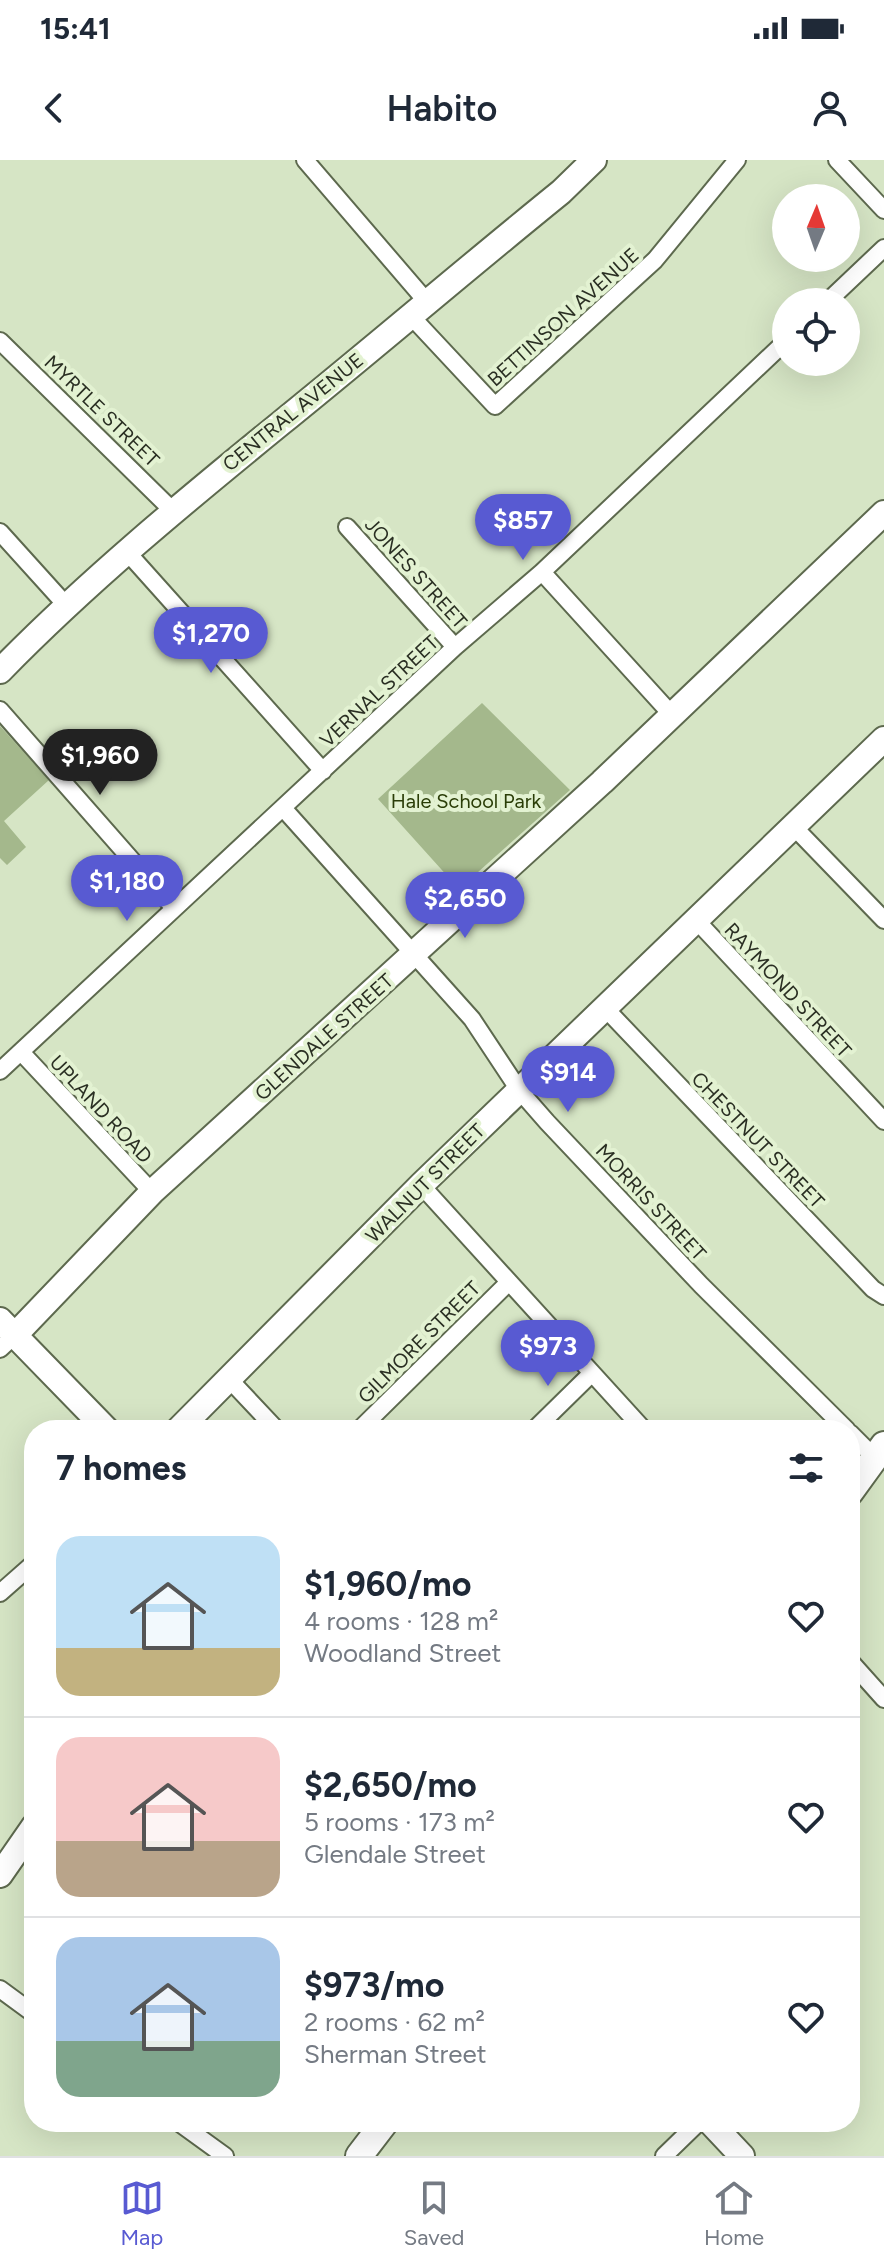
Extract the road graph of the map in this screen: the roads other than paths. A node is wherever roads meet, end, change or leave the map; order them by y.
1 (305, 160) edge
2 (594, 160) edge
3 (737, 160) edge
4 (837, 160) edge
5 (884, 210) edge
6 (884, 248) edge
7 (842, 288) edge
8 (418, 308) junction
9 (0, 341) edge
10 (772, 354) edge
11 (174, 512) junction
12 (884, 513) edge
13 (347, 527) dead end
14 (0, 532) edge
15 (128, 553) junction
16 (542, 572) junction
17 (65, 604) junction
18 (455, 647) junction
19 (0, 671) edge
20 (0, 710) edge
21 (672, 715) junction
22 (884, 739) edge
23 (323, 771) junction
24 (283, 808) junction
25 (794, 827) junction
26 (173, 907) junction
27 (696, 920) junction
28 (884, 920) edge
29 (416, 953) junction
30 (605, 1008) junction
31 (21, 1052) junction
32 (0, 1071) edge
33 (519, 1090) junction
34 (884, 1121) edge
35 (421, 1185) junction
36 (152, 1192) junction
37 (508, 1283) junction
38 (884, 1296) edge
39 (5, 1334) edge
40 (591, 1374) junction
41 (229, 1379) junction
42 (96, 1420) edge
43 (188, 1420) edge
44 (268, 1420) edge
45 (369, 1420) edge
46 (544, 1420) edge
47 (635, 1420) edge
48 (838, 1420) edge
49 (860, 1438) edge
50 (879, 1451) edge
51 (860, 1478) edge
52 (24, 1572) edge
53 (0, 1593) edge
54 (860, 1672) edge
55 (884, 1672) edge
56 (871, 1685) junction
57 (884, 1699) edge
58 (24, 1840) edge
59 (0, 1875) edge
60 (0, 1989) edge
61 (24, 2007) edge
62 (192, 2132) edge
63 (379, 2132) edge
64 (689, 2132) edge
65 (719, 2132) edge
66 (365, 2154) edge
67 (225, 2156) edge
68 (664, 2156) edge
69 (742, 2156) edge

1 - 8 street
2 - 8 street, CENTRAL AVENUE
3 - 8 street, BETTINSON AVENUE
4 - 5 street
6 - 7 street
8 - 11 street, CENTRAL AVENUE
9 - 11 street, MYRTLE STREET
10 - 16 street, VERNAL STREET
11 - 15 street, CENTRAL AVENUE
12 - 21 street, GLENDALE STREET
13 - 18 street, JONES STREET
14 - 17 street
15 - 17 street, CENTRAL AVENUE
15 - 23 street
16 - 18 street, VERNAL STREET
16 - 21 street
17 - 19 street, CENTRAL AVENUE
18 - 23 street, VERNAL STREET
20 - 26 street
21 - 29 street, GLENDALE STREET
22 - 25 street, WALNUT STREET
23 - 24 street, VERNAL STREET
24 - 26 street, VERNAL STREET
24 - 29 street, MORRIS STREET
25 - 27 street, WALNUT STREET
25 - 28 street
26 - 31 street, VERNAL STREET
27 - 30 street, WALNUT STREET
27 - 34 street, RAYMOND STREET
29 - 33 street, MORRIS STREET
29 - 36 street, GLENDALE STREET
30 - 33 street, WALNUT STREET
30 - 38 street, CHESTNUT STREET
31 - 32 street, VERNAL STREET
31 - 36 street, UPLAND ROAD
33 - 35 street, WALNUT STREET
33 - 48 street, MORRIS STREET
35 - 37 street
35 - 41 street, WALNUT STREET
36 - 39 street, GLENDALE STREET
37 - 40 street
37 - 45 street, GILMORE STREET
39 - 42 street
40 - 46 street
40 - 47 street
41 - 43 street, WALNUT STREET
41 - 44 street
49 - 50 street, MORRIS STREET
50 - 51 main road
52 - 53 street
54 - 56 street
55 - 56 street
56 - 57 street
58 - 59 street
60 - 61 street
62 - 67 street
63 - 66 main road
64 - 68 street
65 - 69 street

